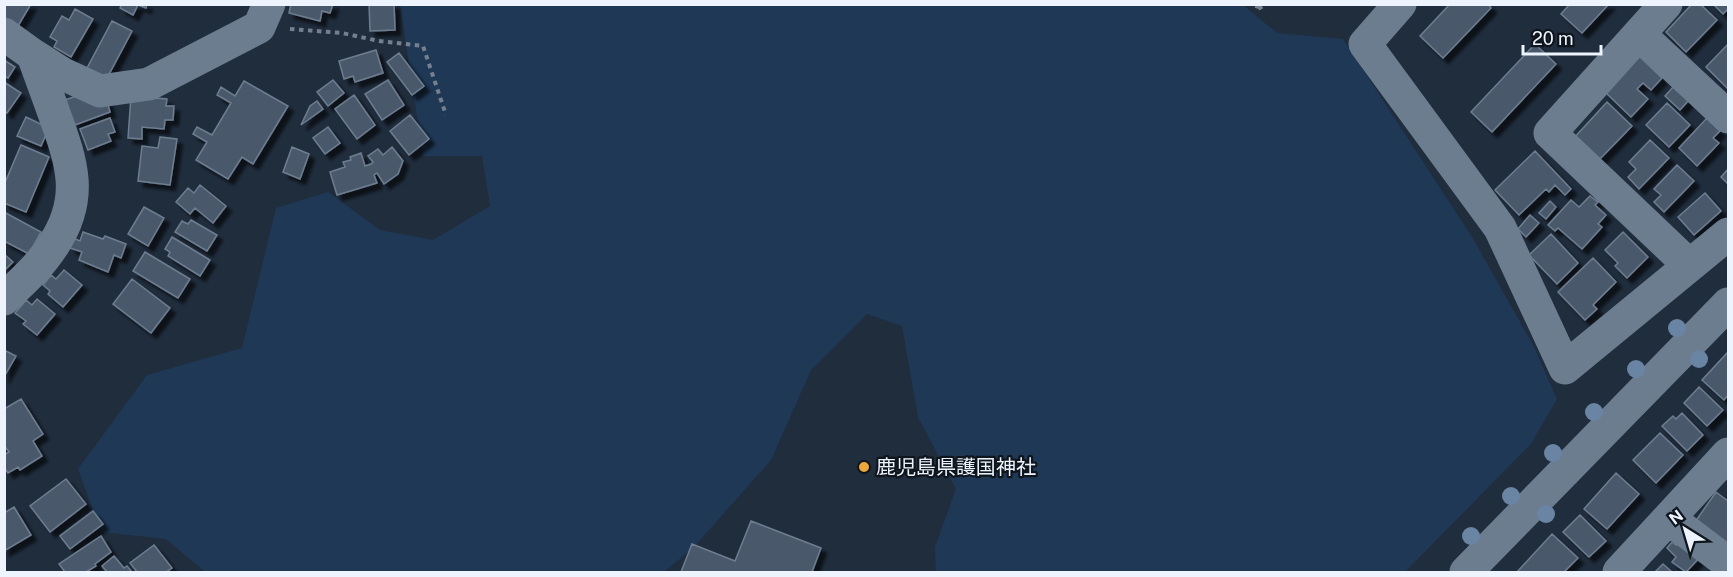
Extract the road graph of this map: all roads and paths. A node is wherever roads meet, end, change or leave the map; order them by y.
1 (1258, 4) edge
2 (1267, 4) edge
3 (1400, 4) edge
4 (1666, 4) edge
5 (264, 16) edge
6 (4, 34) edge
7 (1639, 34) junction
8 (33, 55) junction
9 (446, 115) dead end
10 (1728, 117) edge
11 (1728, 234) edge
12 (1689, 265) junction
13 (4, 299) edge
14 (1728, 304) edge
15 (1728, 454) edge
16 (1670, 519) junction
17 (1728, 563) edge
18 (1466, 573) edge
19 (1618, 573) edge

1 - 2 path
3 - 12 street
4 - 7 street
5 - 8 street
5 - 9 path
6 - 8 street
7 - 10 street
7 - 12 street
8 - 13 street
11 - 12 street
14 - 18 street
15 - 16 street
16 - 17 street
16 - 19 street

